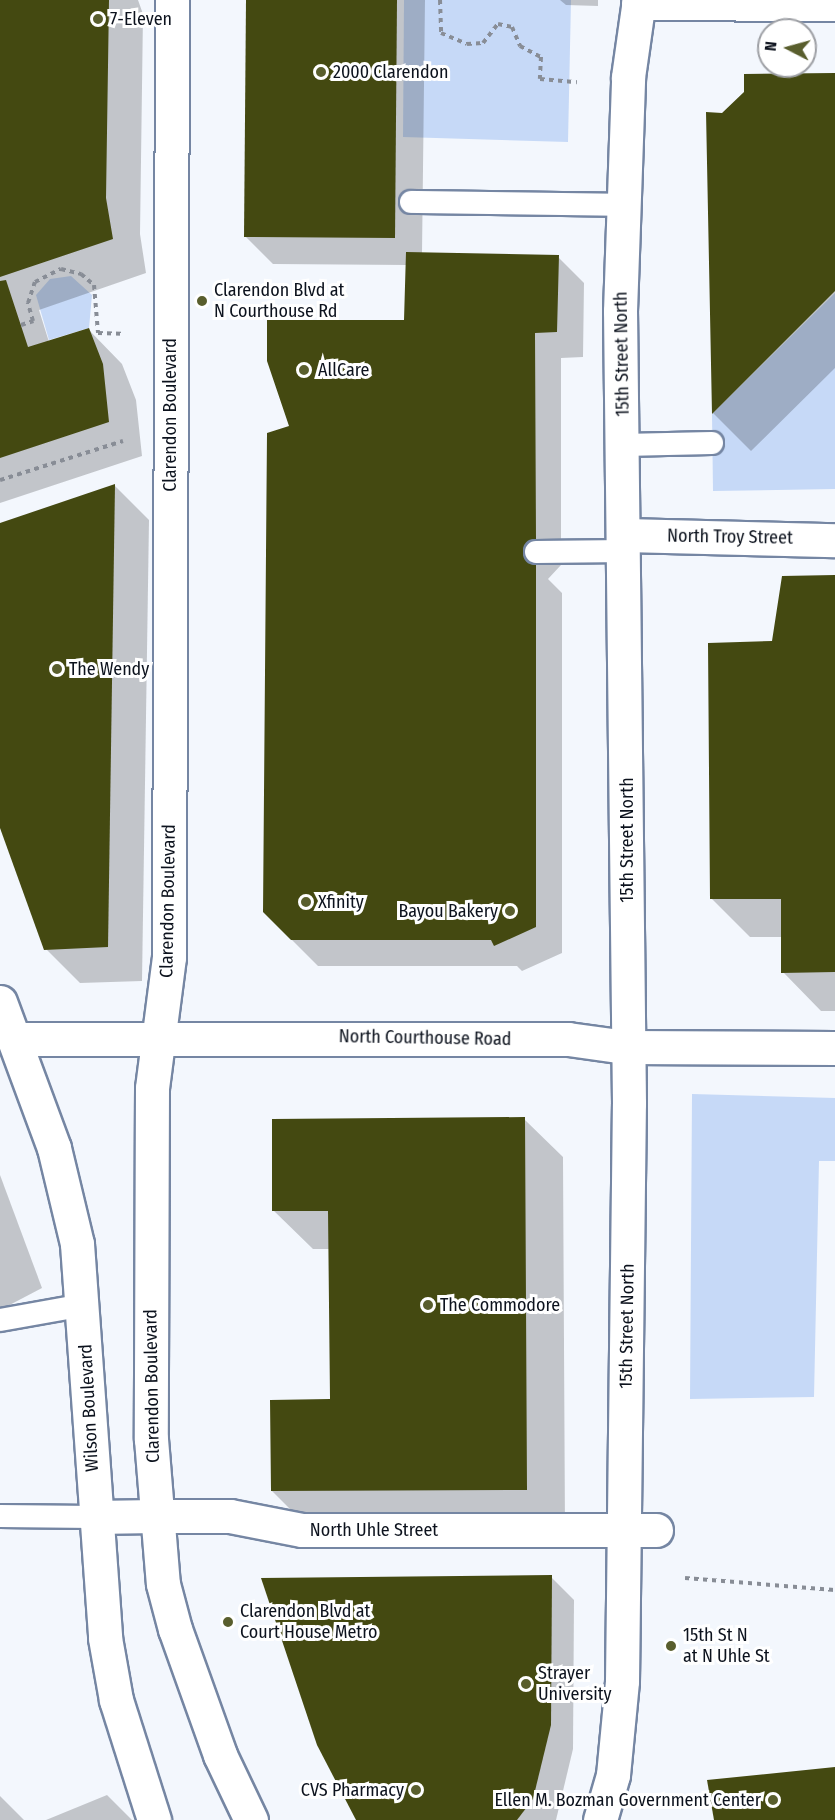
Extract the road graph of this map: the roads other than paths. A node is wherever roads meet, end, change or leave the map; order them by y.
1 (172, 0) edge
2 (639, 2) edge
3 (835, 4) edge
4 (411, 202) dead end
5 (623, 205) junction
6 (712, 443) dead end
7 (623, 445) junction
8 (835, 540) edge
9 (626, 543) junction
10 (536, 552) dead end
11 (0, 1002) edge
12 (160, 1036) junction
13 (14, 1040) junction
14 (626, 1047) junction
15 (835, 1048) edge
16 (84, 1305) junction
17 (0, 1320) edge
18 (0, 1516) edge
19 (156, 1516) junction
20 (94, 1517) junction
21 (656, 1530) dead end
22 (624, 1531) junction
23 (154, 1820) edge
24 (251, 1820) edge
25 (600, 1820) edge

1 - 12 main road, Clarendon Boulevard
2 - 3 main road
2 - 5 main road, 15th Street North
4 - 5 lane
5 - 7 main road, 15th Street North
6 - 7 lane
7 - 9 main road, 15th Street North
8 - 9 main road, North Troy Street
9 - 10 lane
9 - 14 main road, 15th Street North
11 - 13 main road, Wilson Boulevard
12 - 13 main road, North Courthouse Road
12 - 14 main road, North Courthouse Road
12 - 19 main road, Clarendon Boulevard
13 - 16 main road, Wilson Boulevard
14 - 15 main road, North Courthouse Road
14 - 22 main road, 15th Street North
16 - 17 lane
16 - 20 main road, Wilson Boulevard
18 - 20 lane
19 - 20 main road, North Uhle Street
19 - 22 main road, North Uhle Street
19 - 24 main road, Clarendon Boulevard
20 - 23 main road, Wilson Boulevard
21 - 22 main road, North Uhle Street
22 - 25 main road, 15th Street North

